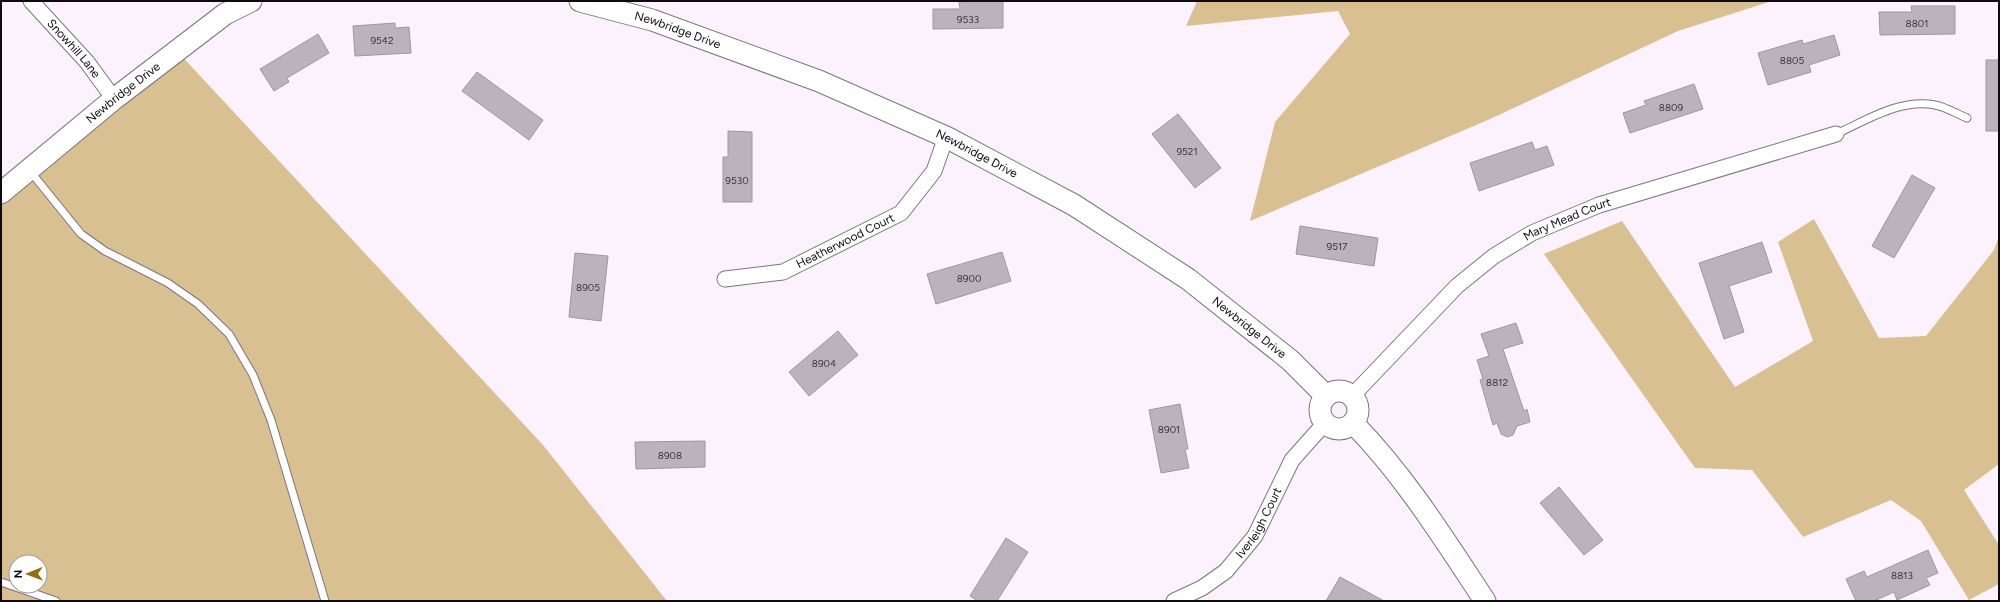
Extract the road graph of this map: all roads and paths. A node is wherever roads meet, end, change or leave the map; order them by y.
1 (31, 1) edge
2 (251, 1) edge
3 (580, 1) edge
4 (114, 99) junction
5 (1967, 118) dead end
6 (1836, 134) joint
7 (946, 137) junction
8 (29, 169) junction
9 (1, 193) edge
10 (725, 279) dead end
11 (1326, 396) junction
12 (1352, 396) junction
13 (1353, 423) junction
14 (1325, 424) junction
15 (1, 582) edge
16 (56, 601) edge
17 (325, 601) edge
18 (1174, 601) edge
19 (1485, 601) edge

1 - 4 street, Snowhill Lane
2 - 4 street, Newbridge Drive
3 - 7 street, Newbridge Drive
4 - 8 street, Newbridge Drive
5 - 6 lane
6 - 12 street, Mary Mead Court
7 - 10 street, Heatherwood Court
7 - 11 street, Newbridge Drive
8 - 9 street, Newbridge Drive
8 - 17 lane
11 - 12 street
11 - 14 street
12 - 13 street
13 - 14 street
13 - 19 street
14 - 18 street, Iverleigh Court
15 - 16 lane

